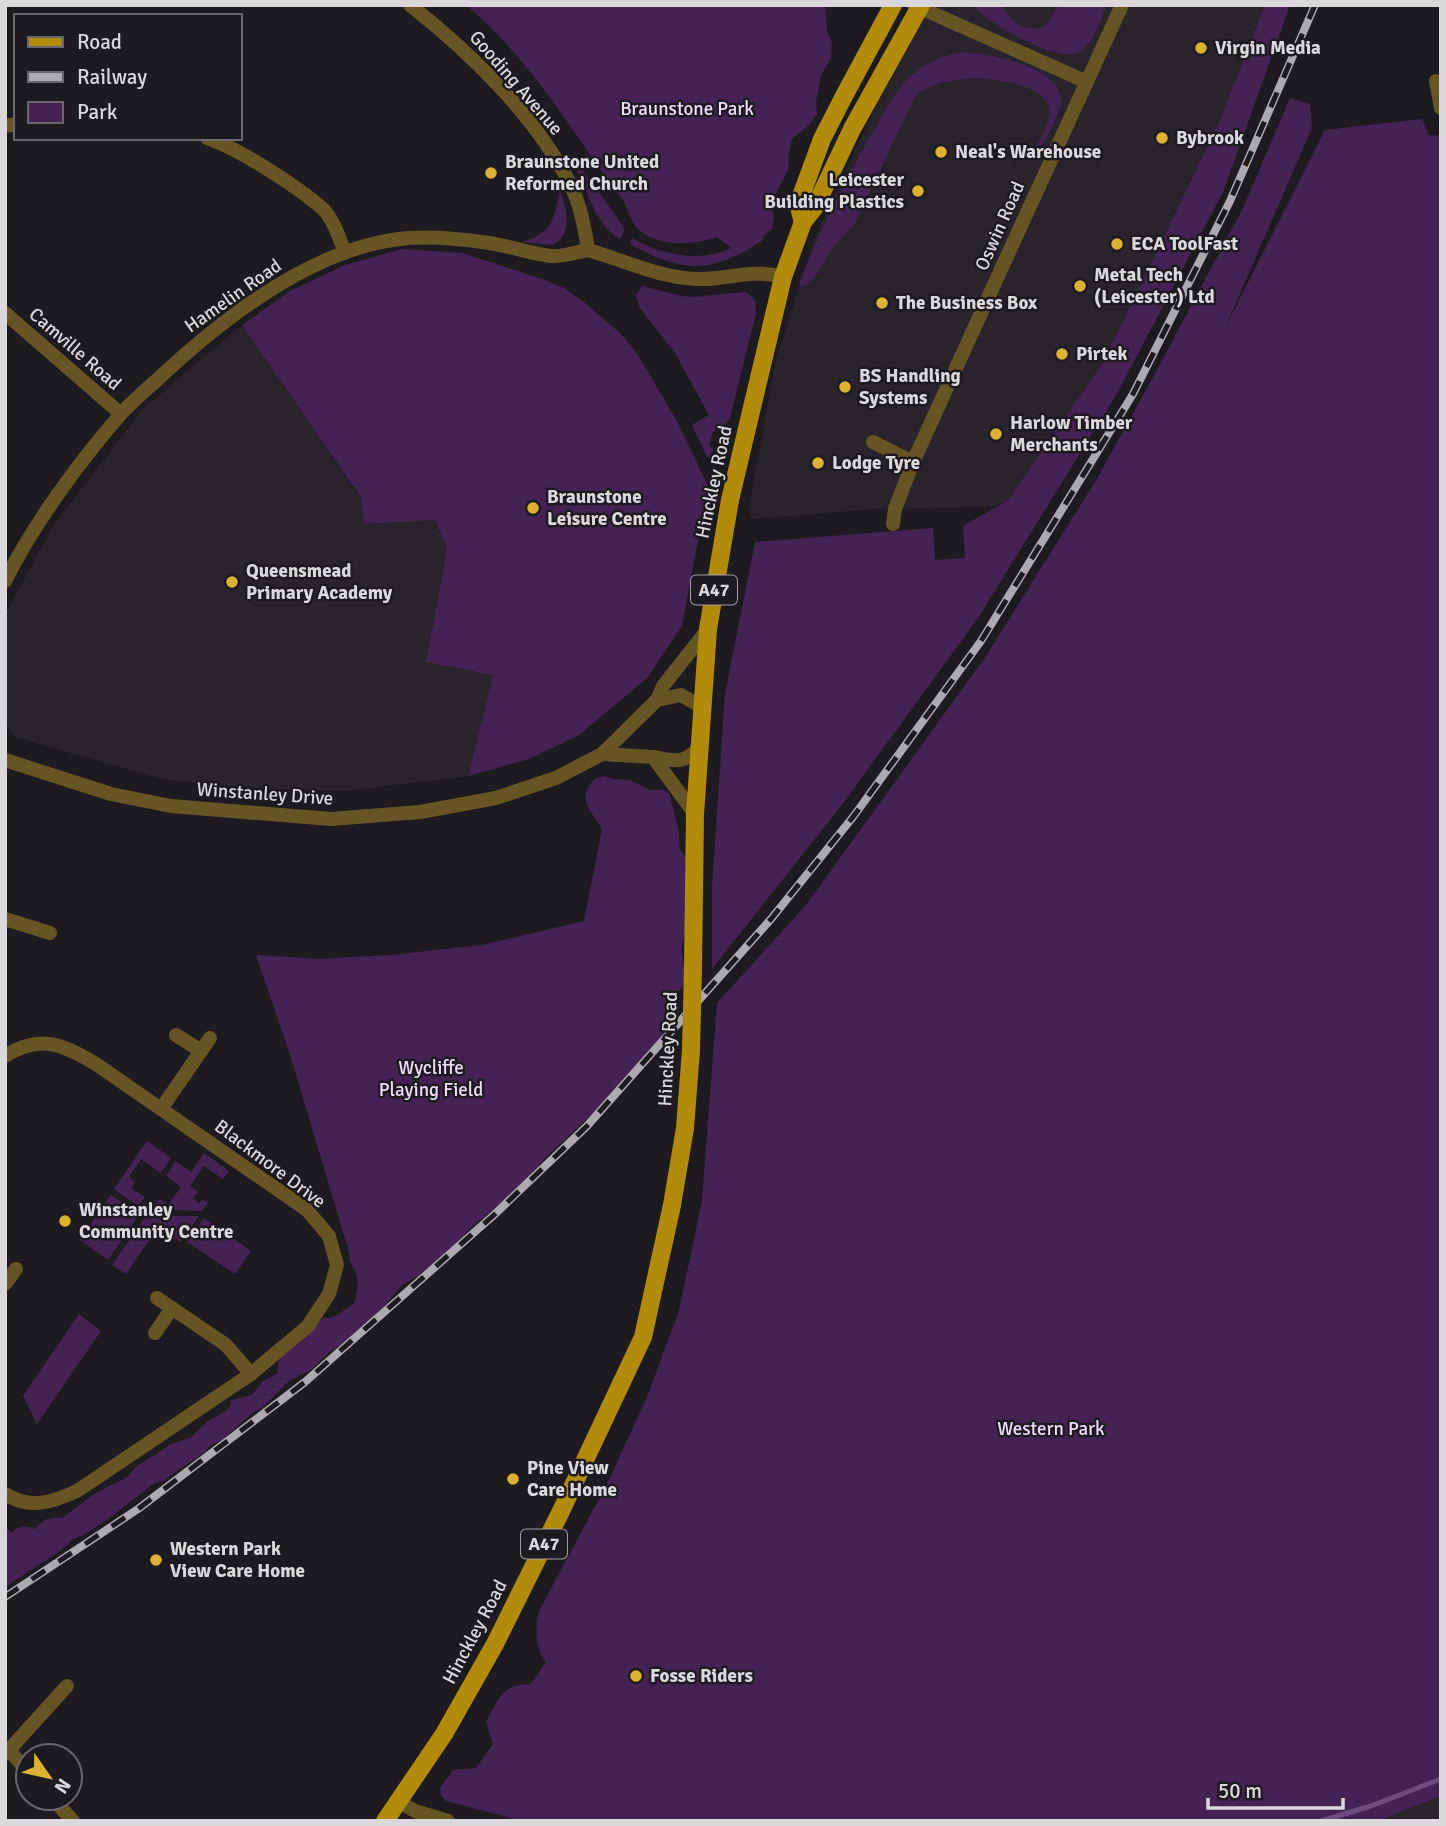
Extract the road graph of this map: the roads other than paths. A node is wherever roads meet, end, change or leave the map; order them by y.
1 (410, 5) edge
2 (893, 5) edge
3 (1122, 5) edge
4 (918, 6) edge
5 (1436, 81) dead end
6 (1087, 82) junction
7 (1441, 108) edge
8 (214, 140) edge
9 (803, 222) junction
10 (588, 250) junction
11 (345, 252) junction
12 (783, 277) junction
13 (5, 313) edge
14 (121, 414) junction
15 (873, 442) dead end
16 (913, 462) junction
17 (893, 524) dead end
18 (9, 562) edge
19 (5, 581) edge
20 (708, 629) junction
21 (657, 700) junction
22 (702, 707) junction
23 (699, 747) junction
24 (601, 754) junction
25 (653, 758) junction
26 (5, 760) edge
27 (695, 814) junction
28 (5, 919) edge
29 (50, 933) dead end
30 (176, 1035) dead end
31 (210, 1038) dead end
32 (201, 1051) junction
33 (5, 1056) edge
34 (162, 1109) junction
35 (16, 1269) dead end
36 (5, 1284) edge
37 (157, 1298) dead end
38 (172, 1308) junction
39 (155, 1333) dead end
40 (251, 1374) junction
41 (5, 1494) edge
42 (67, 1686) dead end
43 (7, 1752) edge
44 (399, 1802) junction
45 (385, 1821) edge
46 (448, 1821) edge

1 - 10 street, Gooding Avenue
2 - 9 main road, Hinckley Road / A47
3 - 6 street, Oswin Road
4 - 6 street
4 - 9 main road, Hinckley Road / A47
5 - 7 street
6 - 16 street, Oswin Road
8 - 11 street
9 - 12 main road, Hinckley Road / A47
10 - 11 street, Hamelin Road
10 - 12 street
11 - 14 street, Hamelin Road
12 - 20 main road, Hinckley Road / A47
13 - 14 street, Camville Road
14 - 18 street, Hamelin Road
15 - 16 street
16 - 17 street, Oswin Road
18 - 19 street, Hamelin Road
20 - 21 street, Winstanley Drive
20 - 22 main road, Hinckley Road / A47
21 - 22 street
21 - 24 street, Winstanley Drive
22 - 23 main road, Hinckley Road / A47
23 - 25 street
23 - 27 main road, Hinckley Road / A47
24 - 25 street
24 - 26 street, Winstanley Drive
25 - 27 street
27 - 44 main road, Hinckley Road / A47, bridge
28 - 29 street
30 - 32 street
31 - 32 street
32 - 34 street
33 - 34 street, Blackmore Drive
34 - 40 street, Blackmore Drive
35 - 36 street
37 - 38 street
38 - 39 street
38 - 40 street
40 - 41 street, Blackmore Drive
42 - 43 street
44 - 45 main road, Hinckley Road / A47
44 - 46 street

